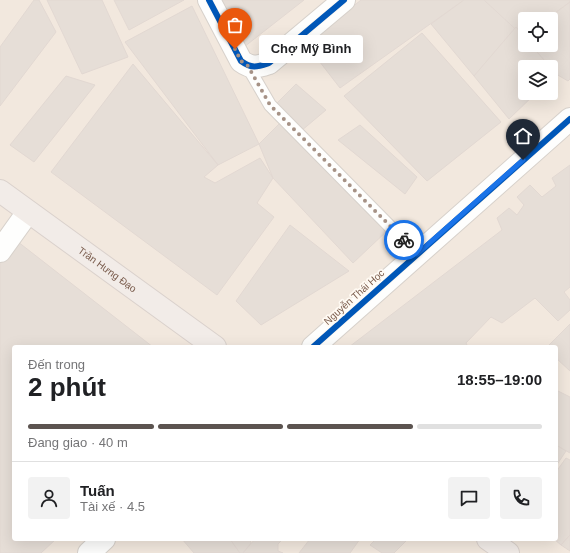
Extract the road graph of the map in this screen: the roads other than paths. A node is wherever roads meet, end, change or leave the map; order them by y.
1 (209, 0) edge
2 (344, 0) edge
3 (248, 66) junction
4 (570, 119) edge
5 (0, 191) edge
6 (28, 212) junction
7 (0, 250) edge
8 (417, 254) junction
9 (212, 345) edge
10 (315, 345) edge
11 (102, 541) edge
12 (491, 541) edge
13 (89, 553) edge
14 (508, 553) edge

1 - 3 street
2 - 3 street
3 - 8 lane
4 - 8 street, Nguyễn Thái Học
5 - 6 highway, Trần Hưng Đạo
6 - 7 street
6 - 9 highway, Trần Hưng Đạo
8 - 10 street, Nguyễn Thái Học
11 - 13 street
12 - 14 highway

